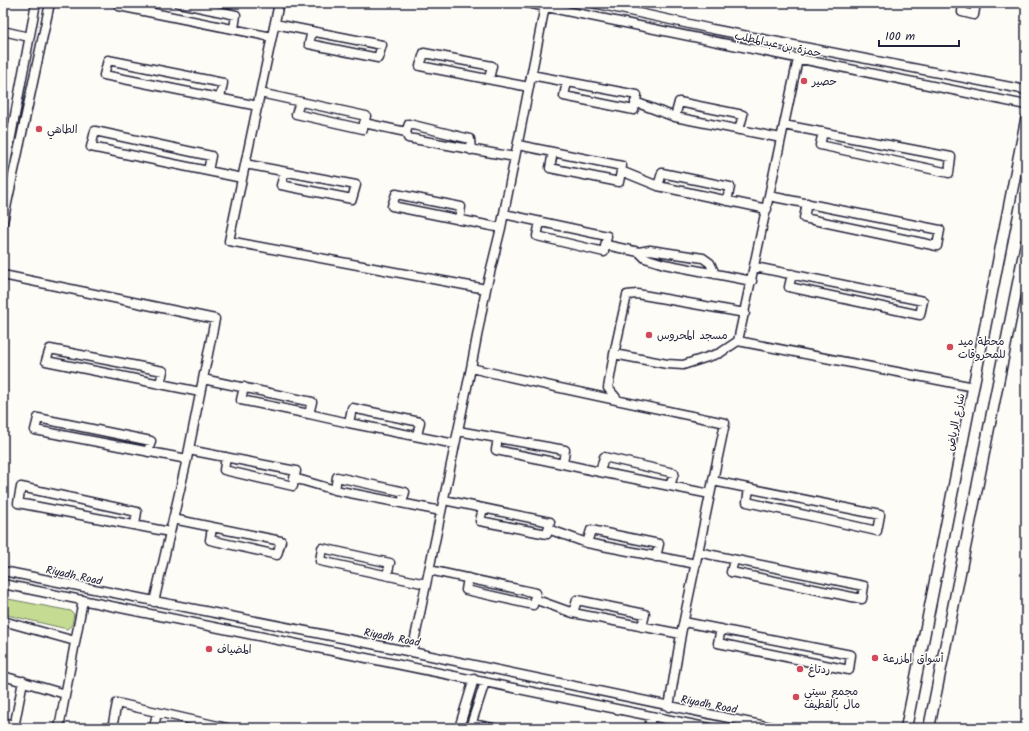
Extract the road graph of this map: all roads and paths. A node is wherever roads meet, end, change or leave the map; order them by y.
1 (36, 3) edge
2 (50, 3) edge
3 (120, 3) edge
4 (179, 3) edge
5 (279, 3) edge
6 (527, 3) edge
7 (595, 3) edge
8 (963, 3) edge
9 (976, 3) edge
10 (545, 6) junction
11 (275, 24) junction
12 (685, 24) junction
13 (234, 29) junction
14 (712, 30) junction
15 (3, 31) edge
16 (312, 31) junction
17 (679, 34) junction
18 (29, 37) junction
19 (272, 37) junction
20 (706, 40) junction
21 (798, 59) junction
22 (531, 75) junction
23 (489, 79) junction
24 (567, 82) junction
25 (529, 87) junction
26 (1026, 90) edge
27 (260, 94) junction
28 (220, 98) junction
29 (300, 102) junction
30 (635, 102) junction
31 (1026, 105) edge
32 (258, 106) junction
33 (675, 117) junction
34 (1026, 120) edge
35 (364, 123) junction
36 (784, 125) junction
37 (740, 130) junction
38 (406, 132) junction
39 (823, 132) junction
40 (781, 138) junction
41 (518, 145) junction
42 (6, 146) edge
43 (471, 150) junction
44 (553, 152) junction
45 (515, 157) junction
46 (245, 164) junction
47 (208, 171) junction
48 (621, 171) junction
49 (285, 172) junction
50 (242, 178) junction
51 (3, 179) edge
52 (658, 186) junction
53 (769, 196) junction
54 (727, 200) junction
55 (807, 203) junction
56 (767, 209) junction
57 (504, 214) junction
58 (459, 220) junction
59 (3, 222) edge
60 (540, 222) junction
61 (501, 228) junction
62 (1026, 243) edge
63 (606, 245) junction
64 (639, 252) junction
65 (754, 267) junction
66 (715, 274) junction
67 (792, 274) junction
68 (3, 276) edge
69 (752, 281) junction
70 (486, 289) junction
71 (744, 313) junction
72 (738, 342) junction
73 (614, 354) junction
74 (471, 368) junction
75 (203, 379) junction
76 (160, 384) junction
77 (244, 387) junction
78 (974, 387) junction
79 (608, 388) junction
80 (200, 392) junction
81 (596, 397) junction
82 (618, 400) junction
83 (309, 414) junction
84 (349, 423) junction
85 (458, 431) junction
86 (417, 436) junction
87 (498, 438) junction
88 (455, 444) junction
89 (189, 450) junction
90 (148, 452) junction
91 (226, 457) junction
92 (187, 459) junction
93 (563, 464) junction
94 (600, 472) junction
95 (294, 478) junction
96 (713, 481) junction
97 (670, 486) junction
98 (749, 488) junction
99 (335, 490) junction
100 (710, 494) junction
101 (444, 500) junction
102 (402, 503) junction
103 (483, 508) junction
104 (441, 511) junction
105 (172, 519) junction
106 (135, 526) junction
107 (212, 528) junction
108 (548, 529) junction
109 (170, 532) junction
110 (588, 543) junction
111 (698, 552) junction
112 (656, 557) junction
113 (734, 560) junction
114 (696, 564) junction
115 (429, 570) junction
116 (3, 571) edge
117 (387, 576) junction
118 (468, 578) junction
119 (3, 584) edge
120 (426, 584) junction
121 (534, 599) junction
122 (83, 600) junction
123 (154, 602) junction
124 (574, 613) junction
125 (3, 621) edge
126 (684, 622) junction
127 (642, 626) junction
128 (721, 629) junction
129 (681, 634) junction
130 (75, 641) junction
131 (412, 652) junction
132 (3, 676) edge
133 (474, 679) junction
134 (23, 681) junction
135 (485, 682) junction
136 (66, 694) junction
137 (669, 707) junction
138 (157, 712) junction
139 (651, 716) junction
140 (3, 722) edge
141 (200, 725) edge
142 (471, 726) edge
143 (14, 727) edge
144 (59, 728) edge
145 (112, 728) edge
146 (154, 728) edge
147 (227, 728) edge
148 (459, 728) edge
149 (493, 728) edge
150 (648, 728) edge
151 (710, 728) edge
152 (776, 728) edge
153 (906, 728) edge
154 (929, 728) edge

1 - 18 street
2 - 59 street
3 - 13 street
4 - 13 street
5 - 11 street
6 - 10 street, حمزة بن عبدالمطلب
7 - 12 street, حمزة بن عبدالمطلب
8 - 9 street
10 - 17 street, حمزة بن عبدالمطلب
10 - 22 street
11 - 16 street
11 - 19 street
12 - 14 street, حمزة بن عبدالمطلب
12 - 17 street
13 - 19 street
14 - 20 street
14 - 26 street, حمزة بن عبدالمطلب
15 - 18 street
16 - 16 street
17 - 20 street, حمزة بن عبدالمطلب
18 - 42 street
19 - 27 street
20 - 21 street, حمزة بن عبدالمطلب
21 - 31 street, حمزة بن عبدالمطلب
21 - 36 street
22 - 24 street
22 - 25 street
23 - 23 street
23 - 25 street
24 - 30 street
24 - 30 street
25 - 41 street
27 - 29 street
27 - 32 street
28 - 28 street
28 - 32 street
29 - 35 street
29 - 35 street
30 - 33 street
32 - 46 street
33 - 37 street
33 - 37 street
34 - 78 main road, شارع الرياض
35 - 38 street
36 - 39 street
36 - 40 street
37 - 40 street
38 - 43 street
38 - 43 street
39 - 39 street
40 - 53 street
41 - 44 street
41 - 45 street
42 - 51 street
43 - 45 street
44 - 48 street
44 - 48 street
45 - 57 street
46 - 49 street
46 - 50 street
47 - 47 street
47 - 50 street
48 - 52 street
49 - 49 street
50 - 70 street
52 - 54 street
52 - 54 street
53 - 55 street
53 - 56 street
54 - 56 street
55 - 55 street
56 - 65 street
57 - 60 street
57 - 61 street
58 - 58 street
58 - 61 street
60 - 63 street
60 - 63 street
61 - 70 street
62 - 154 main road
63 - 64 street
64 - 66 street
64 - 66 street
65 - 67 street
65 - 69 street
66 - 69 street
67 - 67 street
68 - 75 street
69 - 71 street
70 - 74 street
71 - 72 street
71 - 73 street
72 - 73 street
72 - 78 street
73 - 79 street
74 - 81 street
74 - 85 street
75 - 77 street
75 - 80 street
76 - 76 street
76 - 80 street
77 - 83 street
77 - 83 street
78 - 153 main road, شارع الرياض
79 - 81 street
79 - 82 street
80 - 89 street
81 - 82 street
82 - 96 street
83 - 84 street
84 - 86 street
84 - 86 street
85 - 87 street
85 - 88 street
86 - 88 street
87 - 93 street
87 - 93 street
88 - 101 street
89 - 91 street
89 - 92 street
90 - 90 street
90 - 92 street
91 - 95 street
91 - 95 street
92 - 105 street
93 - 94 street
94 - 97 street
94 - 97 street
95 - 99 street
96 - 98 street
96 - 100 street
97 - 100 street
98 - 98 street
99 - 102 street
99 - 102 street
100 - 111 street
101 - 103 street
101 - 104 street
102 - 104 street
103 - 108 street
103 - 108 street
104 - 115 street
105 - 107 street
105 - 109 street
106 - 106 street
106 - 109 street
107 - 107 street
108 - 110 street
109 - 123 street
110 - 112 street
110 - 112 street
111 - 113 street
111 - 114 street
112 - 114 street
113 - 113 street
114 - 126 street
115 - 118 street
115 - 120 street
116 - 123 street, Riyadh Road
117 - 117 street
117 - 120 street
118 - 121 street
118 - 121 street
119 - 122 street
120 - 131 street
121 - 124 street
122 - 130 street
122 - 133 street
123 - 131 street, Riyadh Road
124 - 127 street
124 - 127 street
125 - 130 street
126 - 128 street
126 - 129 street
127 - 129 street
128 - 128 street
129 - 137 street
130 - 136 street
131 - 137 street, Riyadh Road
132 - 134 street
133 - 135 street
133 - 148 street
134 - 136 street
134 - 143 street
135 - 139 street
135 - 142 street
136 - 144 street
137 - 152 street, Riyadh Road
138 - 141 street
138 - 145 street
138 - 146 street
139 - 150 street
139 - 151 street
140 - 143 street
141 - 147 street
142 - 149 street

